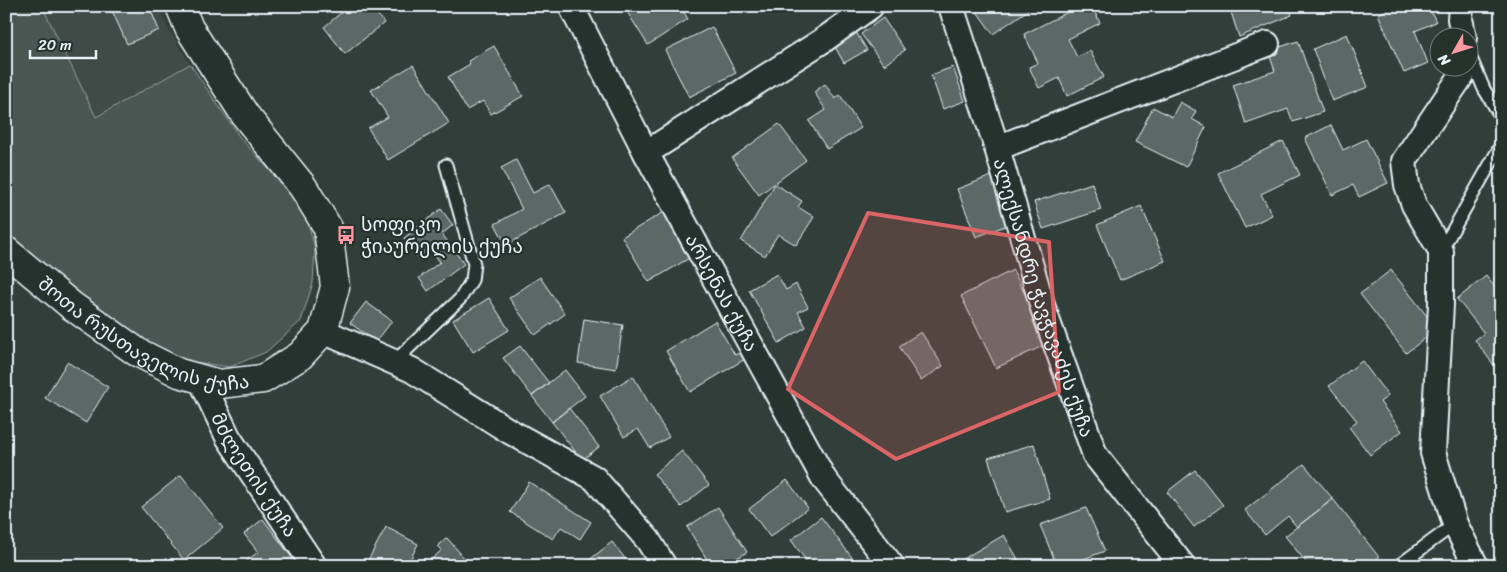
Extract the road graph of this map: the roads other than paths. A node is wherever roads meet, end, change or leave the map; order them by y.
1 (180, 6) edge
2 (571, 6) edge
3 (871, 6) edge
4 (951, 6) edge
5 (1461, 6) edge
6 (1462, 28) edge
7 (1267, 44) dead end
8 (1460, 78) edge
9 (1479, 78) edge
10 (1501, 117) edge
11 (1501, 145) edge
12 (997, 148) junction
13 (646, 153) junction
14 (446, 165) dead end
15 (6, 251) edge
16 (1441, 251) junction
17 (323, 331) junction
18 (394, 362) junction
19 (201, 380) junction
20 (1455, 524) junction
21 (314, 566) edge
22 (664, 566) edge
23 (892, 566) edge
24 (1183, 566) edge
25 (1398, 566) edge
26 (1476, 566) edge

1 - 17 main road, შოთა რუსთაველის ქუჩა
2 - 13 street, არსენას ქუჩა
3 - 13 street
4 - 12 street, ალექსანდრე ჭავჭავაძეს ქუჩა
5 - 6 street
7 - 12 street
8 - 16 street
9 - 10 lane
11 - 16 lane
12 - 24 street, ალექსანდრე ჭავჭავაძეს ქუჩა
13 - 23 street, არსენას ქუჩა
14 - 18 lane
15 - 19 main road, შოთა რუსთაველის ქუჩა
16 - 20 street
17 - 18 street
17 - 19 main road, შოთა რუსთაველის ქუჩა
18 - 22 street
19 - 21 street, მძლეთის ქუჩა
20 - 25 lane
20 - 26 street

